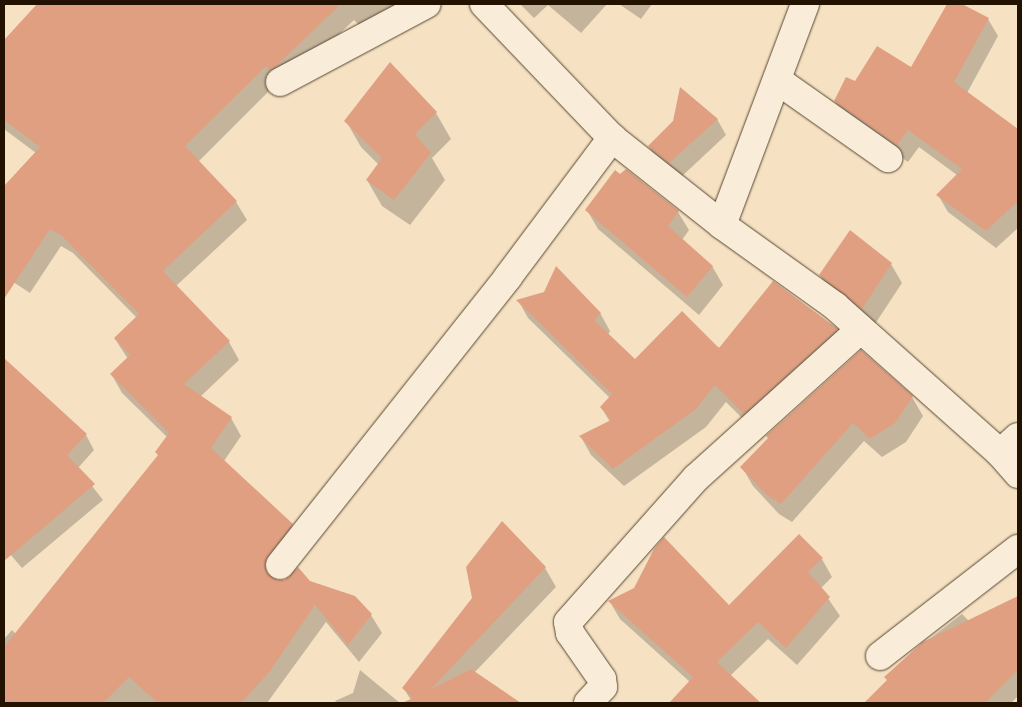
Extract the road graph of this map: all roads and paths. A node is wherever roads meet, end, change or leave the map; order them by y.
1 (427, 4) edge
2 (484, 4) edge
3 (805, 4) edge
4 (776, 80) junction
5 (280, 82) dead end
6 (612, 138) junction
7 (888, 158) dead end
8 (722, 225) junction
9 (861, 329) junction
10 (1009, 445) edge
11 (1018, 474) edge
12 (1018, 549) edge
13 (280, 565) dead end
14 (880, 656) dead end
15 (588, 703) edge

1 - 5 street
2 - 6 street
3 - 4 street
4 - 7 street
4 - 8 street
6 - 8 street
6 - 13 street
8 - 9 street
9 - 10 street
9 - 15 street
10 - 11 street
12 - 14 street

